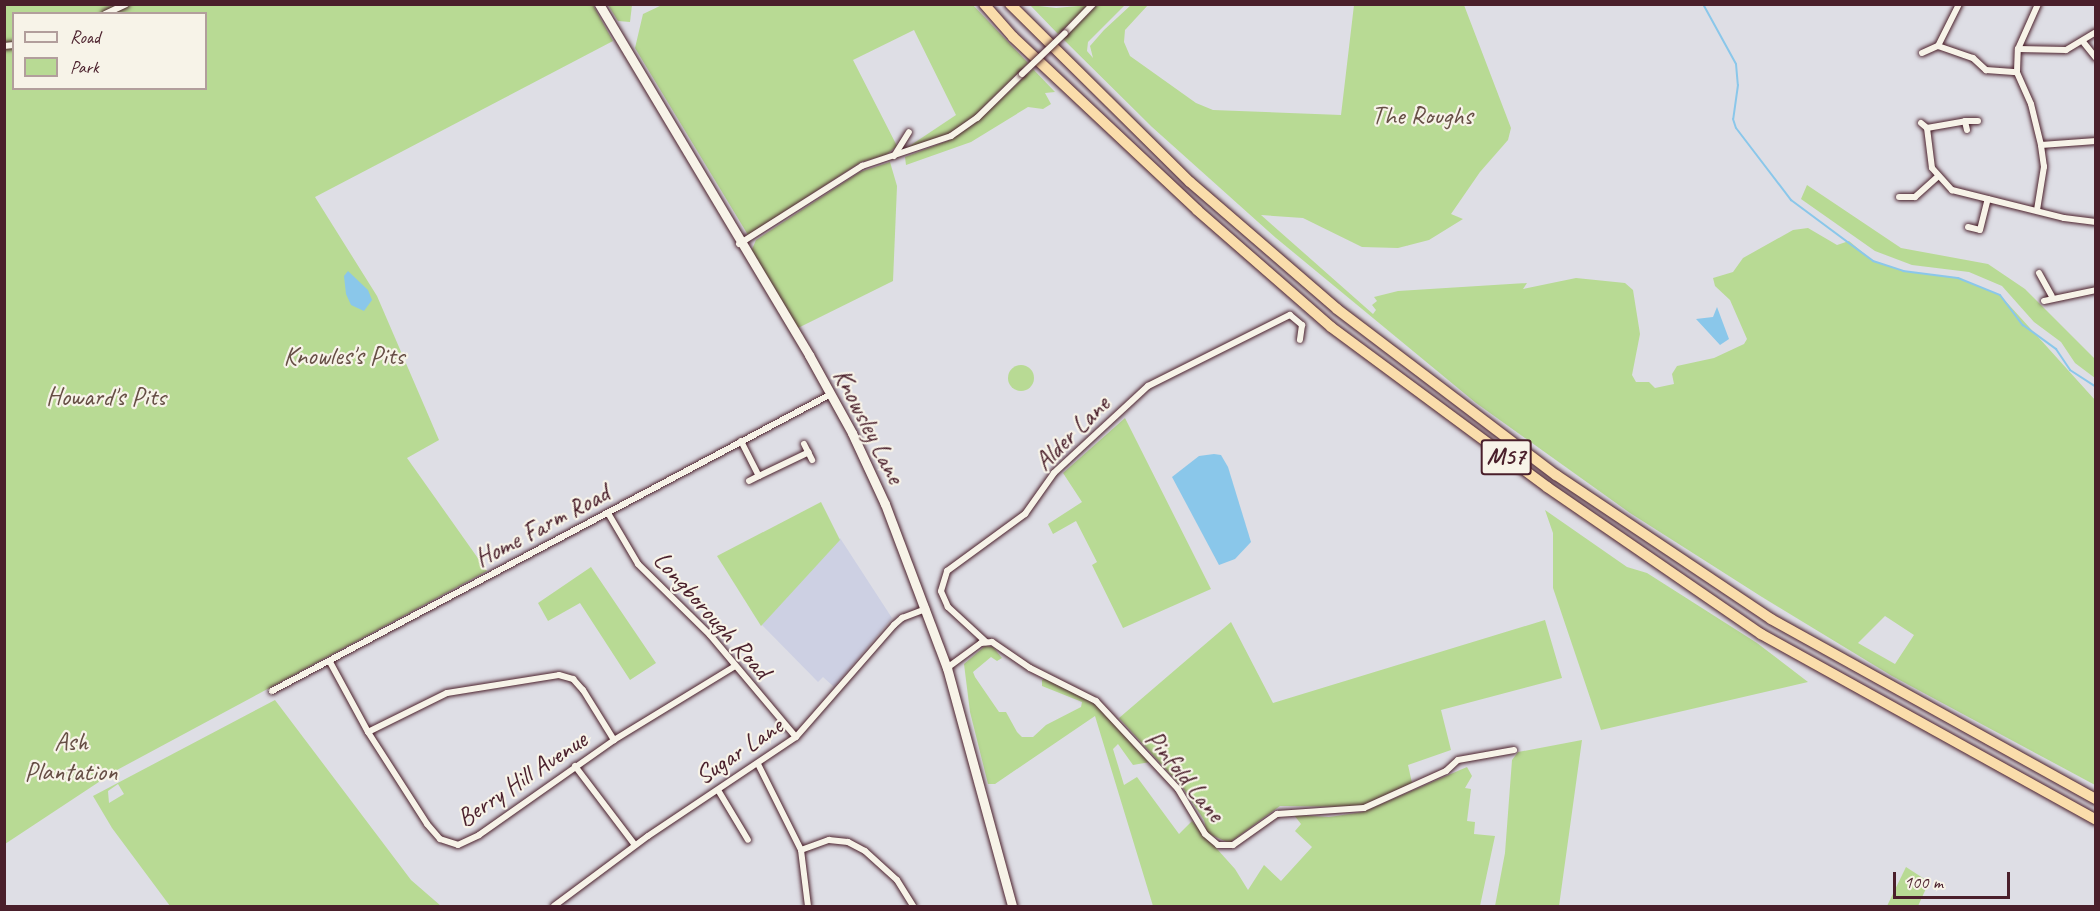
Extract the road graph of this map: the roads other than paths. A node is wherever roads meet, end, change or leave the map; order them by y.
1 (126, 4) edge
2 (599, 4) edge
3 (984, 4) edge
4 (1010, 4) edge
5 (1093, 4) edge
6 (1959, 4) edge
7 (2038, 4) edge
8 (109, 12) edge
9 (2096, 32) edge
10 (2084, 43) junction
11 (1938, 46) junction
12 (2018, 49) junction
13 (1922, 53) dead end
14 (2096, 58) edge
15 (2017, 72) junction
16 (1978, 121) dead end
17 (1965, 122) junction
18 (1921, 123) dead end
19 (1927, 129) junction
20 (1967, 130) dead end
21 (909, 132) dead end
22 (2096, 141) edge
23 (2041, 146) junction
24 (894, 157) junction
25 (1937, 177) junction
26 (1899, 197) dead end
27 (1907, 199) junction
28 (1988, 199) junction
29 (1908, 207) dead end
30 (2037, 210) junction
31 (2096, 222) edge
32 (1968, 227) dead end
33 (1980, 230) junction
34 (1979, 238) dead end
35 (739, 244) junction
36 (2039, 273) dead end
37 (2096, 290) edge
38 (2052, 296) junction
39 (2044, 301) dead end
40 (1300, 340) dead end
41 (831, 394) junction
42 (741, 441) junction
43 (804, 444) dead end
44 (809, 452) junction
45 (812, 460) dead end
46 (759, 476) junction
47 (749, 481) dead end
48 (608, 513) junction
49 (926, 609) junction
50 (986, 642) junction
51 (330, 662) junction
52 (735, 666) junction
53 (947, 668) junction
54 (272, 691) dead end
55 (368, 732) junction
56 (796, 737) junction
57 (614, 740) junction
58 (1514, 750) dead end
59 (758, 764) junction
60 (575, 766) junction
61 (718, 790) junction
62 (2096, 799) edge
63 (2096, 820) edge
64 (748, 840) dead end
65 (634, 845) junction
66 (801, 850) junction
67 (554, 906) edge
68 (808, 906) edge
69 (913, 906) edge
70 (1012, 906) edge

1 - 8 street
2 - 35 main road, Knowsley Lane
3 - 63 highway, M57
4 - 62 highway, M57
5 - 24 street, bridge
6 - 11 street
7 - 12 street
9 - 10 street
10 - 12 street
10 - 14 street
11 - 13 street
11 - 15 street
12 - 15 street
15 - 23 street
16 - 17 street
17 - 19 street
17 - 20 street
18 - 19 street
19 - 25 street
21 - 24 street
22 - 23 street
23 - 30 street
24 - 35 street
25 - 27 street
25 - 28 street
26 - 27 street
27 - 29 street
28 - 30 street
28 - 33 street
30 - 31 street
32 - 33 street
33 - 34 street
35 - 41 main road, Knowsley Lane
36 - 38 street
37 - 38 street
38 - 39 street
40 - 50 street, Alder Lane
41 - 42 street, Home Farm Road
41 - 49 main road, Knowsley Lane
42 - 46 street
42 - 48 street, Home Farm Road
43 - 44 street
44 - 45 street
44 - 46 street
46 - 47 street
48 - 51 street, Home Farm Road
48 - 52 street, Longborough Road
49 - 53 main road, Knowsley Lane
49 - 56 street, Sugar Lane
50 - 53 street
50 - 58 street, Pinfold Lane
51 - 54 street, Home Farm Road
51 - 55 street, Berry Hill Avenue
52 - 56 street, Longborough Road
52 - 57 street, Berry Hill Avenue
53 - 70 main road, Knowsley Lane
55 - 57 street
55 - 60 street, Berry Hill Avenue
56 - 59 street, Sugar Lane
57 - 60 street, Berry Hill Avenue
59 - 61 street, Sugar Lane
59 - 66 street
60 - 65 street
61 - 64 street
61 - 65 street, Sugar Lane
65 - 67 street, Sugar Lane
66 - 68 street
66 - 69 street

